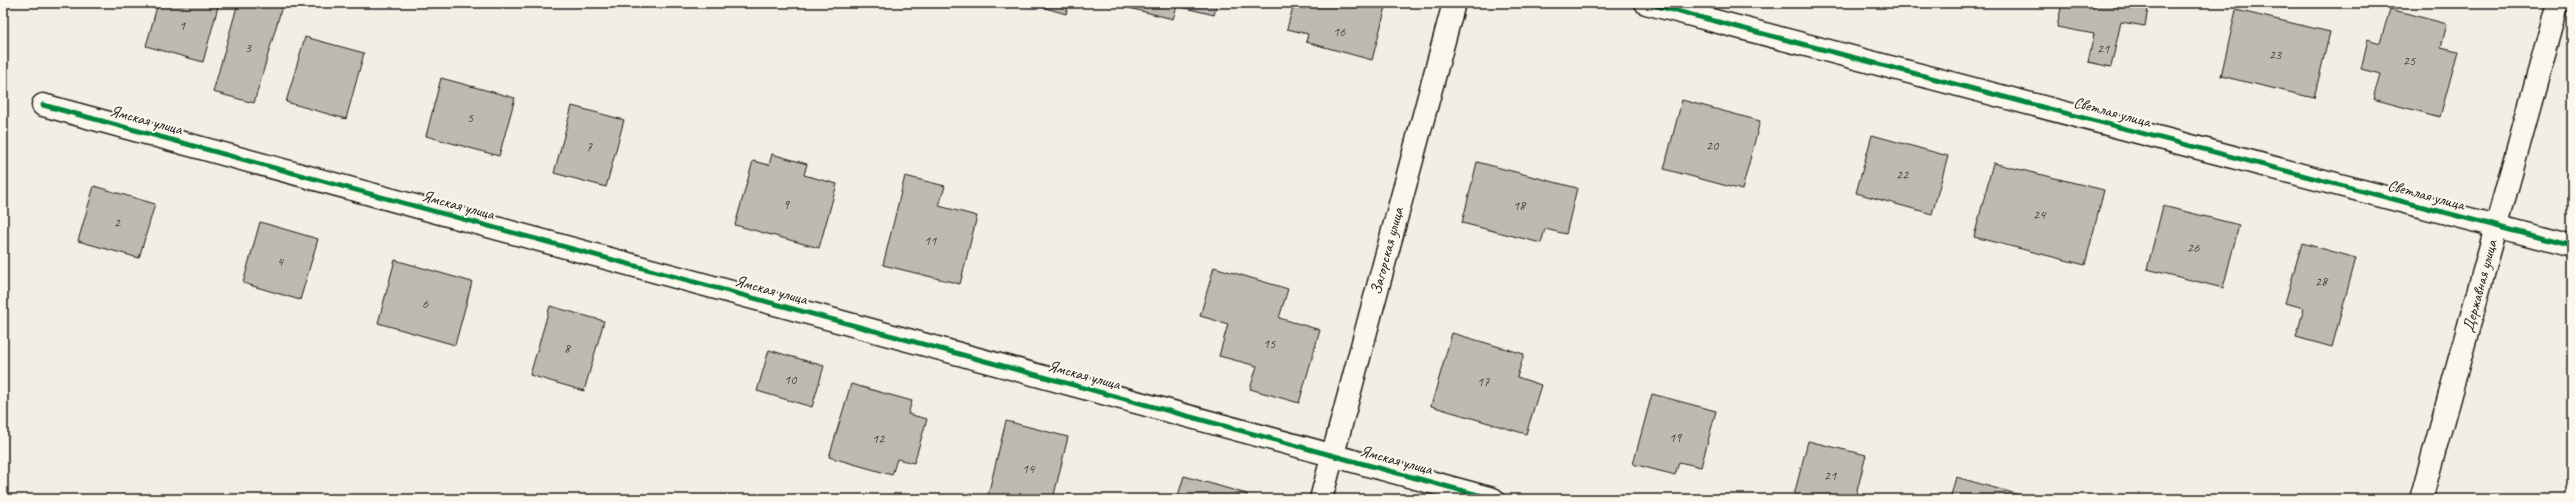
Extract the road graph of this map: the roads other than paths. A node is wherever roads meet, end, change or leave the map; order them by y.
1 (1454, 3) edge
2 (1646, 3) edge
3 (2558, 3) edge
4 (43, 105) dead end
5 (2496, 226) junction
6 (2572, 246) edge
7 (1332, 456) junction
8 (1321, 499) edge
9 (1493, 499) edge
10 (2421, 499) edge

1 - 7 street, Загорская улица
2 - 5 street, Светлая улица
3 - 5 street, Державная улица
4 - 7 street, Ямская улица
5 - 6 street, Светлая улица
5 - 10 street, Державная улица
7 - 8 street, Загорская улица
7 - 9 street, Ямская улица

